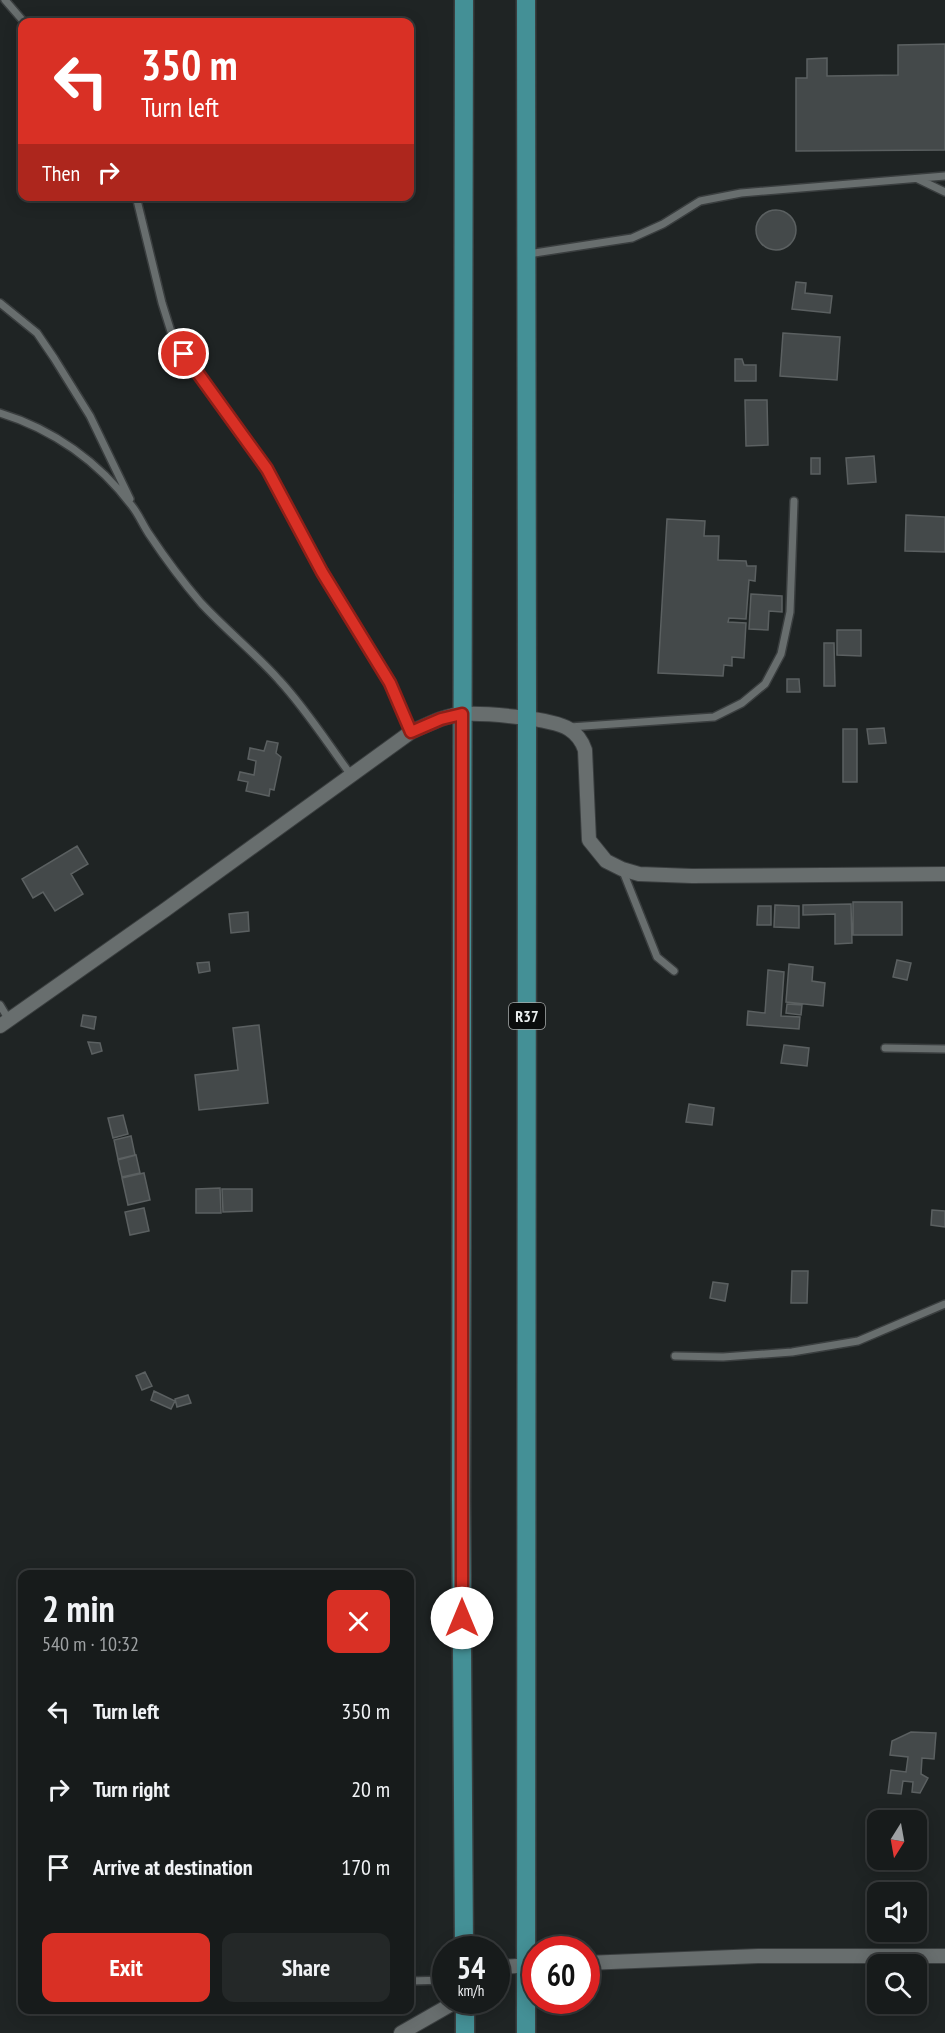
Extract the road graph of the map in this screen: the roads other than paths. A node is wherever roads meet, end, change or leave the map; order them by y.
1 (5, 0) edge
2 (464, 0) edge
3 (526, 0) edge
4 (21, 18) edge
5 (945, 176) edge
6 (915, 178) junction
7 (945, 192) edge
8 (137, 201) edge
9 (526, 255) junction
10 (0, 303) edge
11 (0, 413) edge
12 (794, 501) dead end
13 (133, 507) junction
14 (462, 714) junction
15 (527, 718) junction
16 (567, 727) junction
17 (411, 732) junction
18 (351, 775) junction
19 (622, 870) junction
20 (945, 874) edge
21 (674, 970) dead end
22 (0, 1005) edge
23 (4, 1023) edge
24 (885, 1048) dead end
25 (945, 1048) edge
26 (945, 1304) edge
27 (675, 1356) dead end
28 (464, 1936) edge
29 (530, 1936) edge
30 (945, 1956) edge
31 (600, 1962) edge
32 (432, 1980) edge
33 (414, 1981) edge
34 (434, 2014) edge
35 (465, 2014) edge
36 (527, 2014) edge
37 (401, 2033) edge
38 (465, 2033) edge
39 (526, 2033) edge

1 - 4 lane
2 - 14 main road
3 - 9 main road, R37
5 - 6 lane
6 - 7 lane
6 - 9 lane
8 - 17 lane
9 - 15 main road, R37
10 - 13 lane
11 - 13 lane
12 - 16 lane
13 - 18 lane
14 - 15 street
14 - 17 street
14 - 28 main road
15 - 16 street
15 - 29 main road, R37
16 - 19 street
17 - 18 street
18 - 23 street
19 - 20 street
19 - 21 lane
22 - 23 lane
24 - 25 lane
26 - 27 lane
30 - 31 street
32 - 33 lane
34 - 37 street
35 - 38 main road
36 - 39 main road, R37

